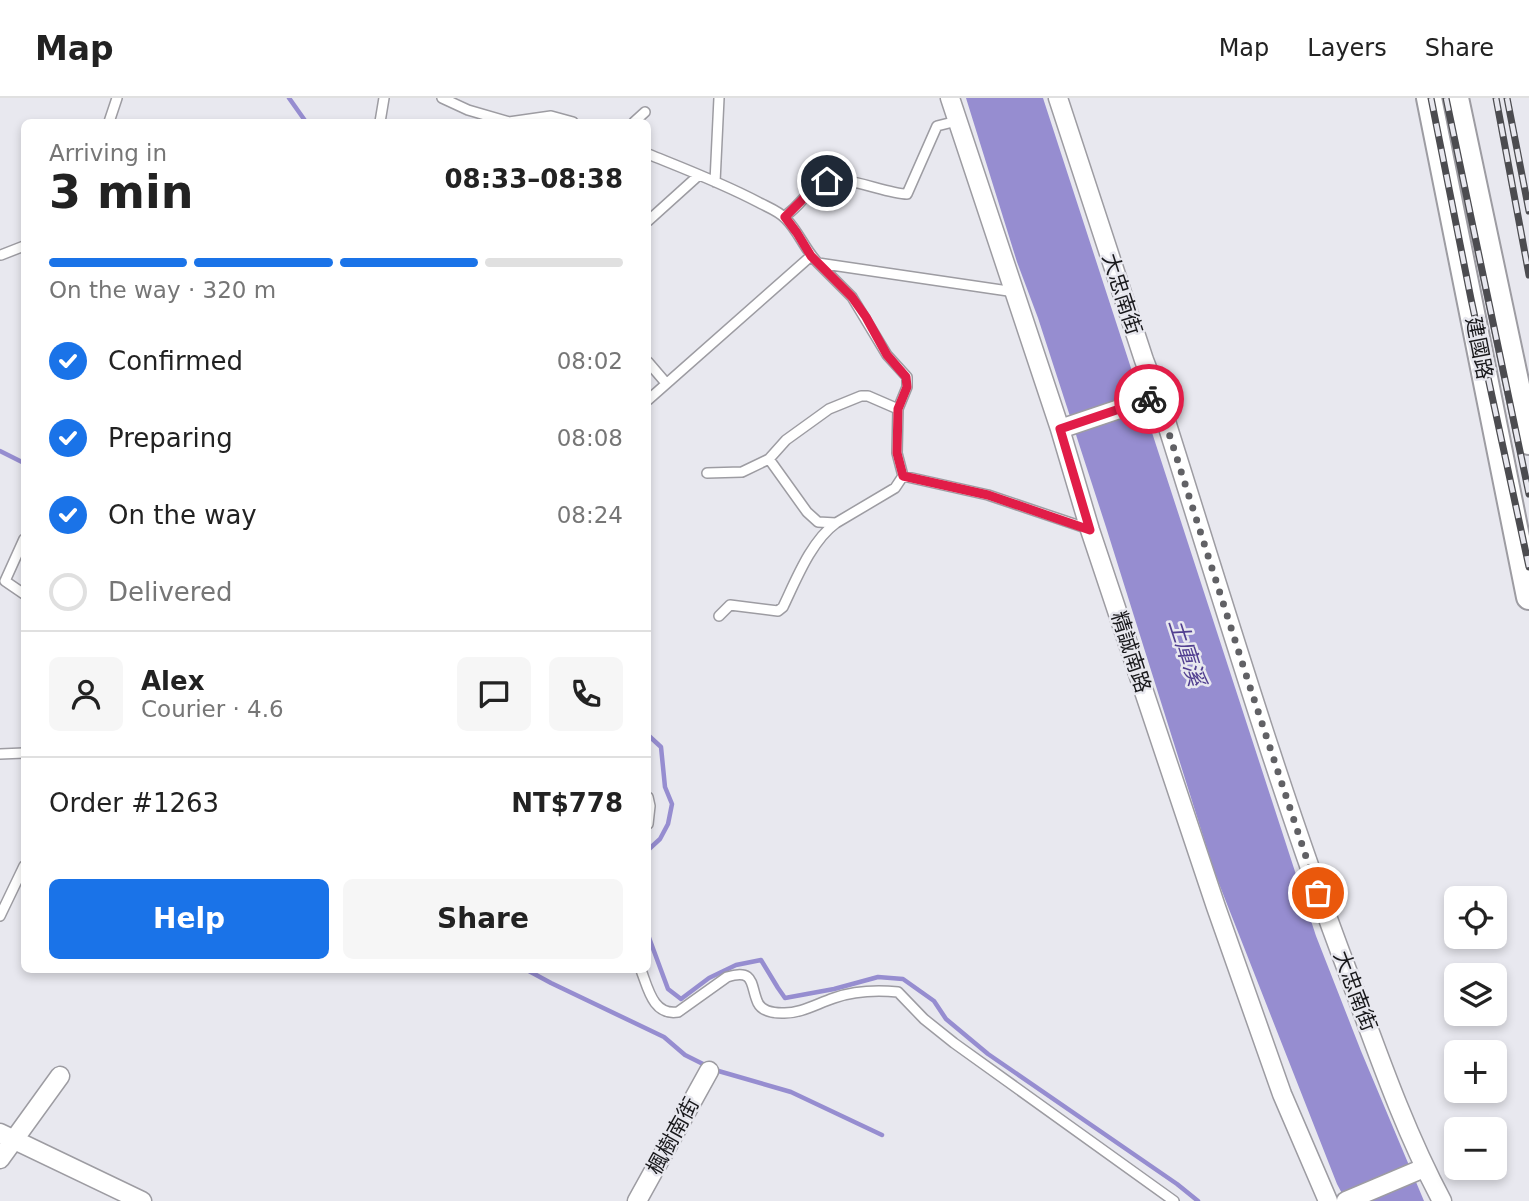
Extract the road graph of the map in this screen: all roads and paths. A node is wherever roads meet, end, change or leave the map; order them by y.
1 (117, 98) edge
2 (384, 98) edge
3 (442, 98) edge
4 (719, 98) edge
5 (950, 98) edge
6 (1058, 98) edge
7 (1429, 98) edge
8 (1456, 98) edge
9 (645, 112) dead end
10 (110, 119) edge
11 (380, 119) edge
12 (499, 119) edge
13 (530, 119) edge
14 (562, 119) edge
15 (637, 119) edge
16 (957, 121) junction
17 (651, 155) edge
18 (699, 175) junction
19 (715, 182) junction
20 (785, 217) junction
21 (651, 218) edge
22 (21, 247) edge
23 (1, 256) edge
24 (814, 260) junction
25 (1015, 292) junction
26 (651, 366) edge
27 (666, 383) junction
28 (651, 397) edge
29 (1151, 398) junction
30 (898, 409) junction
31 (1065, 427) junction
32 (1529, 442) edge
33 (769, 459) junction
34 (707, 473) dead end
35 (903, 476) junction
36 (836, 523) junction
37 (1090, 530) junction
38 (21, 546) edge
39 (21, 592) edge
40 (1529, 597) edge
41 (719, 616) dead end
42 (21, 753) edge
43 (0, 754) edge
44 (21, 872) edge
45 (0, 916) edge
46 (642, 973) edge
47 (709, 1071) dead end
48 (60, 1076) dead end
49 (7, 1136) edge
50 (0, 1159) edge
51 (1424, 1168) junction
52 (142, 1201) edge
53 (637, 1201) edge
54 (1174, 1201) edge
55 (1328, 1201) edge
56 (1346, 1201) edge
57 (1442, 1201) edge

1 - 10 lane
2 - 11 lane
3 - 12 lane
4 - 19 lane
5 - 16 street, 精誠南路
6 - 29 street, 大忠南街
7 - 40 main road, 建國路
8 - 32 main road, 建國路
9 - 15 lane
13 - 14 lane
16 - 20 lane
16 - 25 street, 精誠南路
17 - 18 lane
18 - 19 lane
18 - 21 lane
19 - 20 lane
20 - 24 lane
22 - 23 lane
24 - 25 lane
24 - 27 lane
24 - 30 lane
25 - 31 street, 精誠南路
26 - 27 lane
27 - 28 lane
29 - 31 street
29 - 51 street, 大忠南街
30 - 33 lane
30 - 35 lane
31 - 37 street, 精誠南路
33 - 34 lane
33 - 36 lane
35 - 36 lane
35 - 37 lane
36 - 41 lane
37 - 55 street, 精誠南路
38 - 39 lane
42 - 43 lane
44 - 45 lane
46 - 54 lane
47 - 53 street, 楓樹南街
48 - 49 street
49 - 50 street
49 - 52 street
51 - 56 street
51 - 57 street, 大忠南街

